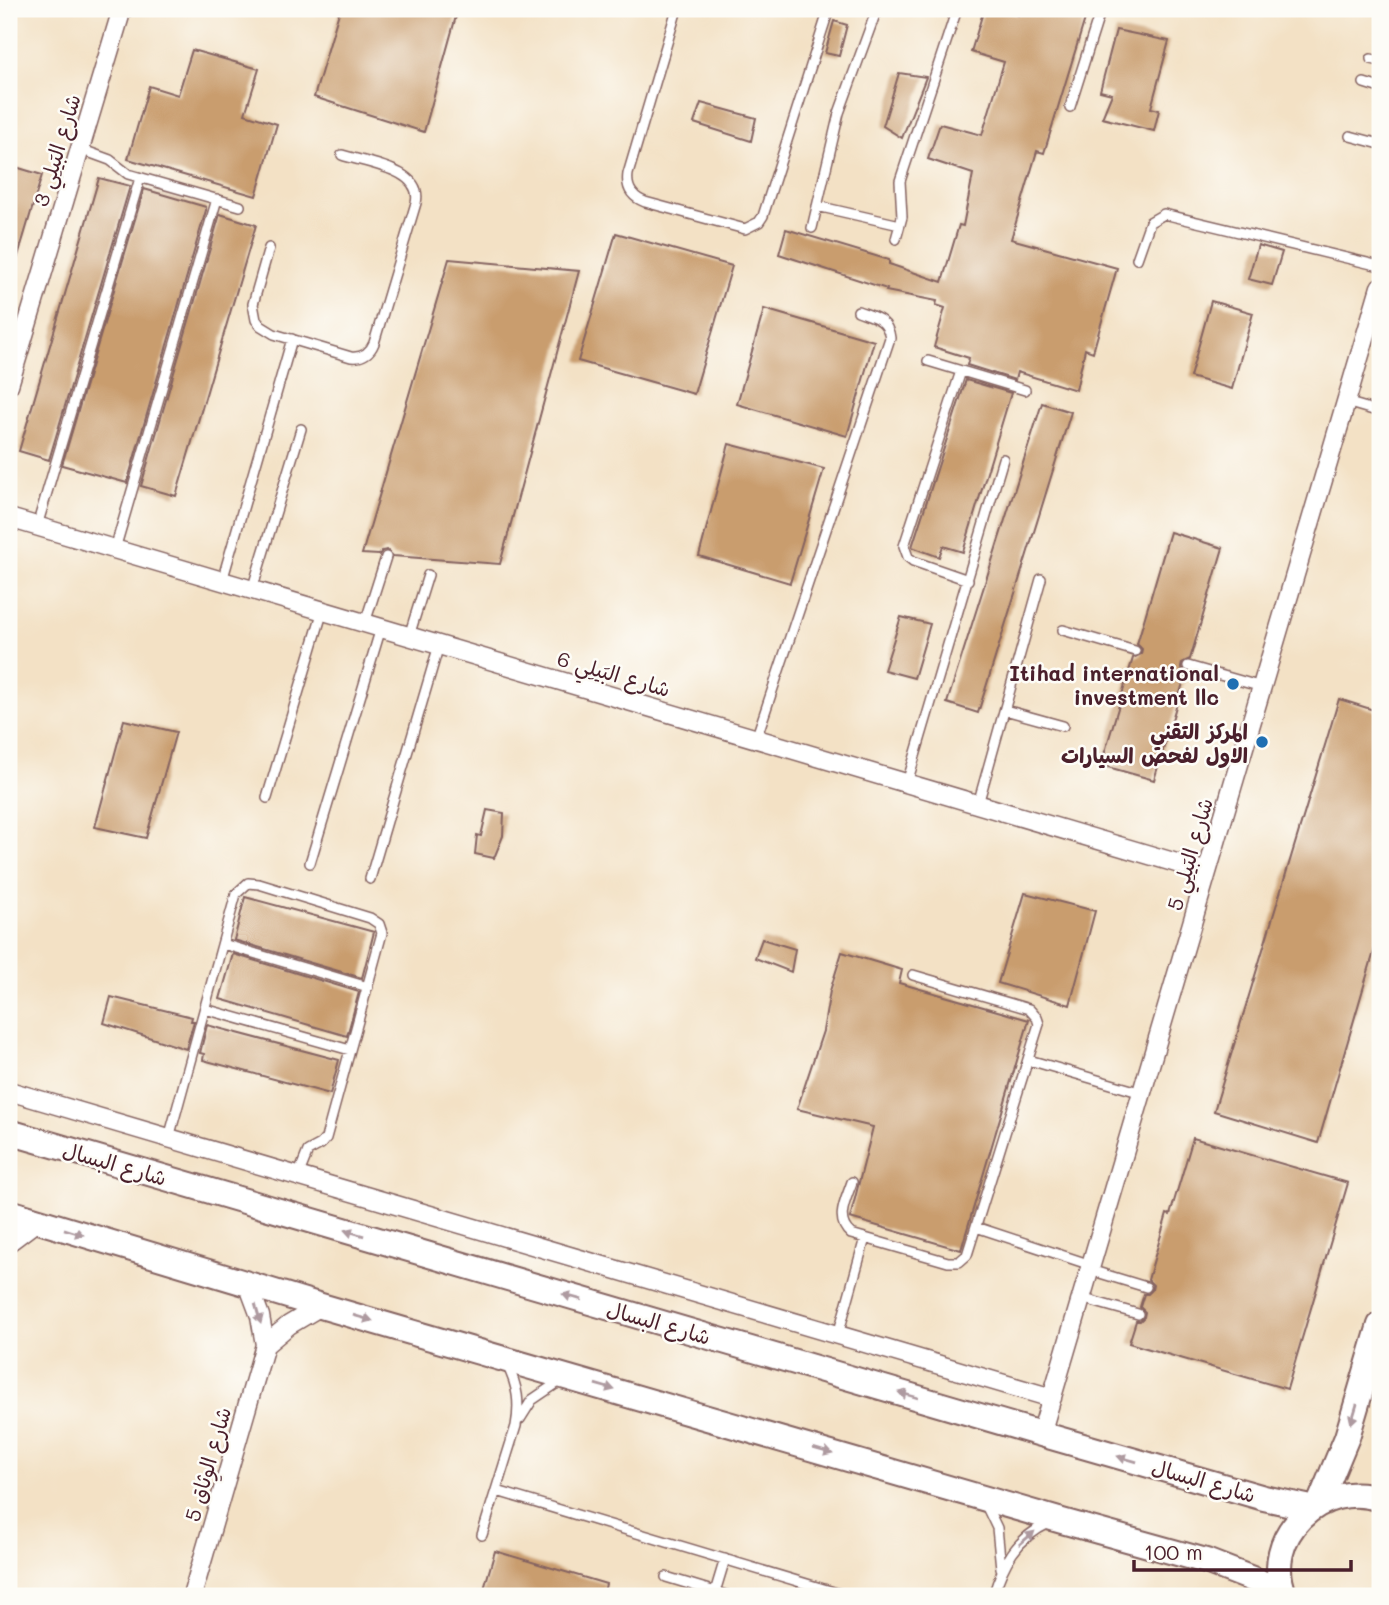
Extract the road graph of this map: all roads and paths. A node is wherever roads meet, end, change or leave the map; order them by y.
1 (122, 9) edge
2 (677, 9) edge
3 (829, 9) edge
4 (877, 9) edge
5 (957, 9) edge
6 (1101, 9) edge
7 (1364, 82) dead end
8 (1380, 88) edge
9 (1070, 107) dead end
10 (1350, 136) dead end
11 (1380, 144) edge
12 (80, 149) junction
13 (342, 155) dead end
14 (140, 178) junction
15 (217, 200) junction
16 (817, 205) junction
17 (240, 206) dead end
18 (900, 225) junction
19 (812, 228) dead end
20 (896, 239) dead end
21 (269, 248) dead end
22 (1138, 259) dead end
23 (1380, 266) edge
24 (1380, 287) edge
25 (858, 311) dead end
26 (292, 339) junction
27 (928, 361) dead end
28 (961, 371) junction
29 (9, 385) edge
30 (1025, 390) dead end
31 (1346, 402) junction
32 (1380, 412) edge
33 (301, 429) dead end
34 (1003, 459) dead end
35 (9, 518) edge
36 (37, 526) junction
37 (115, 549) junction
38 (386, 557) dead end
39 (428, 575) dead end
40 (1041, 579) dead end
41 (222, 580) junction
42 (968, 580) junction
43 (253, 590) junction
44 (323, 610) junction
45 (373, 625) junction
46 (1063, 630) dead end
47 (409, 636) junction
48 (439, 645) junction
49 (1135, 650) dead end
50 (1188, 666) dead end
51 (1262, 687) junction
52 (1005, 710) junction
53 (1063, 726) dead end
54 (757, 739) junction
55 (907, 783) junction
56 (267, 798) dead end
57 (978, 804) junction
58 (310, 863) dead end
59 (1207, 872) junction
60 (370, 879) dead end
61 (223, 944) junction
62 (913, 975) dead end
63 (368, 987) junction
64 (205, 1009) junction
65 (350, 1050) junction
66 (1029, 1060) junction
67 (9, 1091) edge
68 (1142, 1093) junction
69 (9, 1132) edge
70 (169, 1138) junction
71 (299, 1176) junction
72 (852, 1182) dead end
73 (9, 1212) edge
74 (37, 1221) junction
75 (976, 1227) junction
76 (865, 1238) junction
77 (9, 1242) edge
78 (1090, 1268) junction
79 (248, 1284) junction
80 (1146, 1286) dead end
81 (1081, 1298) junction
82 (321, 1306) junction
83 (1138, 1314) dead end
84 (1380, 1325) edge
85 (838, 1335) junction
86 (265, 1345) junction
87 (502, 1358) junction
88 (571, 1378) junction
89 (1052, 1398) junction
90 (516, 1426) junction
91 (1041, 1434) junction
92 (496, 1490) junction
93 (979, 1496) junction
94 (1380, 1499) edge
95 (1316, 1505) junction
96 (1062, 1521) junction
97 (482, 1535) dead end
98 (725, 1559) junction
99 (1001, 1568) junction
100 (666, 1577) dead end
101 (715, 1592) junction
102 (1284, 1594) edge
103 (192, 1596) edge
104 (729, 1596) edge
105 (847, 1596) edge
106 (993, 1596) edge

1 - 12 street, شارع البَيلِي 3
2 - 3 lane
4 - 16 lane
5 - 18 lane
6 - 9 lane
7 - 8 lane
10 - 11 lane
12 - 14 lane
12 - 29 street, شارع البَيلِي 3
13 - 26 lane
14 - 15 lane
14 - 36 lane
15 - 17 lane
15 - 37 lane
16 - 18 lane
16 - 19 lane
18 - 20 lane
21 - 26 lane
22 - 23 lane
24 - 31 street, شارع البَيلِي 5
25 - 54 lane
26 - 41 lane
27 - 28 lane
28 - 30 lane
28 - 42 lane
31 - 32 lane
31 - 51 street, شارع البَيلِي 5
33 - 43 lane
34 - 42 lane
35 - 36 street, شارع البَيلِي 6
36 - 37 street, شارع البَيلِي 6
37 - 41 street, شارع البَيلِي 6
38 - 45 lane
39 - 47 lane
40 - 52 lane
41 - 43 street, شارع البَيلِي 6
42 - 55 lane
43 - 44 street, شارع البَيلِي 6
44 - 45 street, شارع البَيلِي 6
44 - 56 lane
45 - 47 street, شارع البَيلِي 6
45 - 58 lane
46 - 49 lane
47 - 48 street, شارع البَيلِي 6
48 - 54 street, شارع البَيلِي 6
48 - 60 lane
50 - 51 lane
51 - 59 street, شارع البَيلِي 5
52 - 53 lane
52 - 57 lane
54 - 55 street, شارع البَيلِي 6
55 - 57 street, شارع البَيلِي 6
57 - 59 street, شارع البَيلِي 6
59 - 68 street, شارع البَيلِي 5
61 - 63 lane
61 - 63 lane
61 - 64 lane
62 - 66 lane
63 - 65 lane
64 - 65 lane
64 - 70 lane
65 - 71 lane
66 - 68 lane
66 - 75 lane
67 - 70 street
68 - 78 street, شارع البَيلِي 5
91 -> 69 street, شارع البسال
70 - 71 street
71 - 85 street
72 - 76 lane
73 - 74 street
74 - 77 street
74 -> 79 street
75 - 76 lane
75 - 78 lane
76 - 85 lane
78 - 80 lane
78 - 81 street, شارع البَيلِي 5
79 - 82 street
79 -> 86 street, شارع الوِثاق 5
81 - 83 lane
81 - 89 street, شارع البَيلِي 5
82 - 86 street
82 -> 87 street
84 -> 95 street
85 - 89 street
86 - 103 street, شارع الوِثاق 5
87 - 88 street
87 - 90 lane
88 - 90 lane
88 -> 93 street
89 - 91 street, شارع البَيلِي 5
90 - 92 lane
95 -> 91 street, شارع البسال
92 - 97 lane
92 - 98 lane
93 - 96 street
93 - 99 lane
94 - 95 street
95 - 102 street
99 -> 96 lane
96 - 102 street
98 - 101 lane
98 - 105 lane
99 - 106 lane
100 - 101 lane
101 - 104 lane

